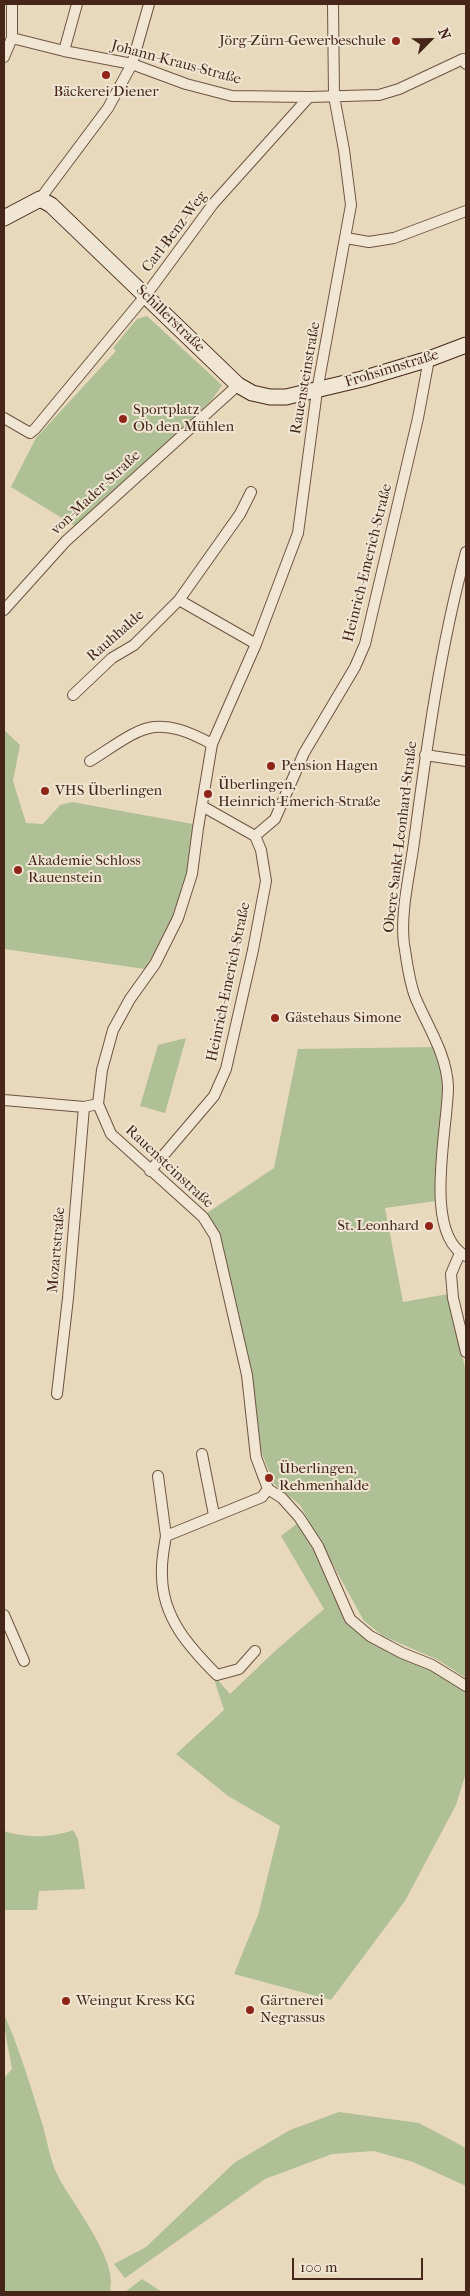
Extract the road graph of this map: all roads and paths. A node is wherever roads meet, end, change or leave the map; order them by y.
1 (12, 4) edge
2 (77, 4) edge
3 (149, 4) edge
4 (333, 4) edge
5 (12, 38) junction
6 (64, 51) junction
7 (4, 57) edge
8 (465, 61) edge
9 (132, 64) junction
10 (334, 96) junction
11 (309, 97) junction
12 (40, 199) junction
13 (466, 211) edge
14 (4, 218) edge
15 (346, 238) junction
16 (146, 295) junction
17 (466, 345) edge
18 (429, 359) junction
19 (238, 385) junction
20 (317, 391) junction
21 (4, 418) edge
22 (252, 492) dead end
23 (466, 552) edge
24 (179, 600) junction
25 (4, 610) edge
26 (256, 644) junction
27 (73, 695) dead end
28 (212, 744) junction
29 (425, 755) junction
30 (90, 761) dead end
31 (466, 762) edge
32 (202, 806) junction
33 (255, 836) junction
34 (4, 1100) edge
35 (98, 1104) junction
36 (84, 1107) junction
37 (150, 1171) junction
38 (463, 1254) edge
39 (466, 1352) edge
40 (57, 1394) dead end
41 (202, 1454) dead end
42 (158, 1476) dead end
43 (268, 1489) junction
44 (214, 1515) junction
45 (166, 1536) junction
46 (4, 1614) edge
47 (255, 1651) dead end
48 (24, 1661) dead end
49 (466, 1686) edge

1 - 5 street
2 - 6 street
3 - 9 street
4 - 10 street, Rauensteinstraße
5 - 6 street, Johann-Kraus-Straße
5 - 7 street
6 - 9 street, Johann-Kraus-Straße
8 - 10 street
9 - 11 street, Johann-Kraus-Straße
9 - 12 street
10 - 11 street, Johann-Kraus-Straße
10 - 15 street, Rauensteinstraße
11 - 16 street, Carl-Benz-Weg
12 - 14 street
12 - 16 street, Schillerstraße
13 - 15 street
15 - 20 street, Rauensteinstraße
16 - 19 street, Schillerstraße
16 - 21 street, Carl-Benz-Weg
17 - 18 street, Frohsinnstraße
18 - 20 street, Frohsinnstraße
18 - 33 street, Heinrich-Emerich-Straße
19 - 20 street, Schillerstraße
19 - 25 street, von-Mader-Straße
20 - 26 street, Rauensteinstraße
22 - 24 street, Rauhhalde
23 - 29 street, Obere Sankt-Leonhard-Straße
24 - 26 street
24 - 27 street, Rauhhalde
26 - 28 street, Rauensteinstraße
28 - 30 street
28 - 32 street, Rauensteinstraße
29 - 31 street
29 - 38 street, Obere Sankt-Leonhard-Straße
32 - 33 street
32 - 35 street, Rauensteinstraße
33 - 37 street, Heinrich-Emerich-Straße
34 - 36 street
35 - 36 street
35 - 37 street, Rauensteinstraße
36 - 40 street, Mozartstraße
37 - 43 street, Rauensteinstraße
38 - 39 street, Obere Sankt-Leonhard-Straße
41 - 44 street
42 - 45 street
43 - 44 street
43 - 49 street
44 - 45 street
45 - 47 street
46 - 48 street

